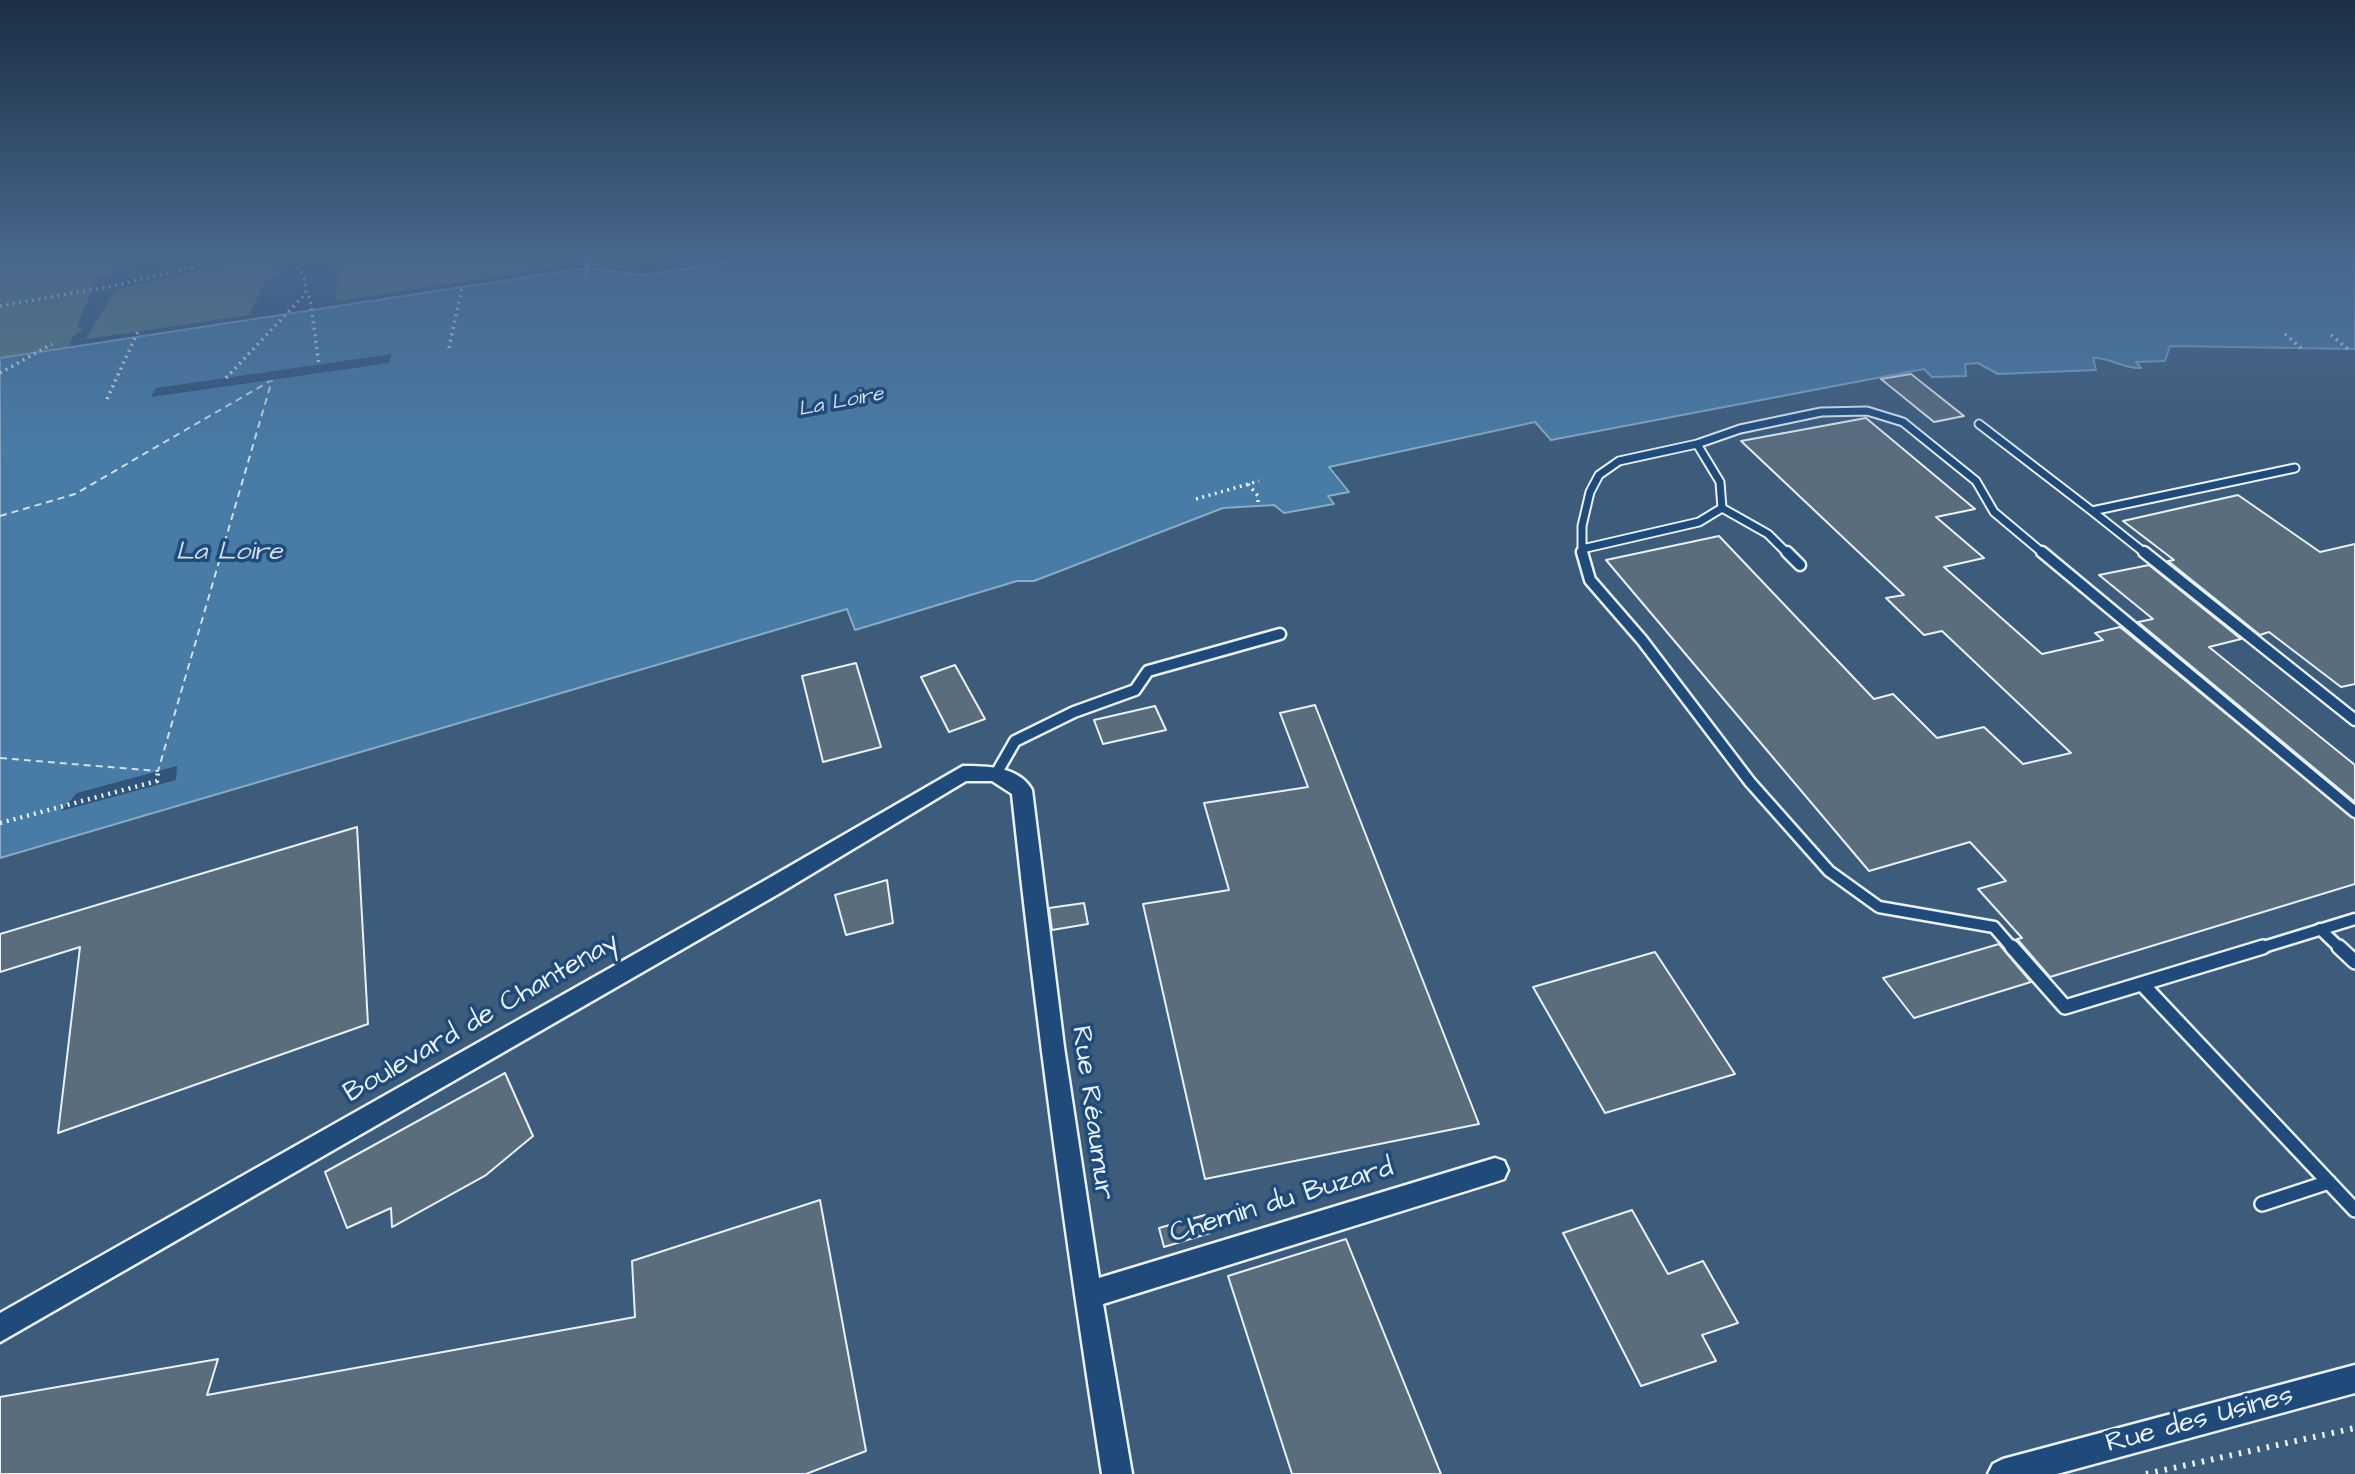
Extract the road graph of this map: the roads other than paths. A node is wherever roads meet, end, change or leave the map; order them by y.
1 (1979, 424) dead end
2 (1697, 444) junction
3 (2295, 468) dead end
4 (1722, 508) junction
5 (2092, 511) junction
6 (1582, 549) junction
7 (1800, 565) dead end
8 (1280, 634) dead end
9 (2355, 720) edge
10 (996, 774) junction
11 (2355, 812) edge
12 (2355, 919) edge
13 (2320, 929) junction
14 (2355, 962) edge
15 (2142, 984) junction
16 (1495, 1170) dead end
17 (2329, 1182) junction
18 (2262, 1205) dead end
19 (2355, 1210) edge
20 (1087, 1295) junction
21 (0, 1328) edge
22 (2355, 1380) edge
23 (1117, 1474) edge
24 (2003, 1474) edge

1 - 5 lane
2 - 4 lane
2 - 6 lane
2 - 11 lane
3 - 5 lane
4 - 6 lane
4 - 7 lane
5 - 9 lane
6 - 15 lane
8 - 10 lane
10 - 20 street, Rue Réaumur
10 - 21 street, Boulevard de Chantenay
12 - 13 lane
13 - 14 lane
13 - 15 lane
15 - 17 lane
16 - 20 street, Chemin du Buzard
17 - 18 lane
17 - 19 lane
20 - 23 street, Rue Réaumur
22 - 24 street, Rue des Usines

